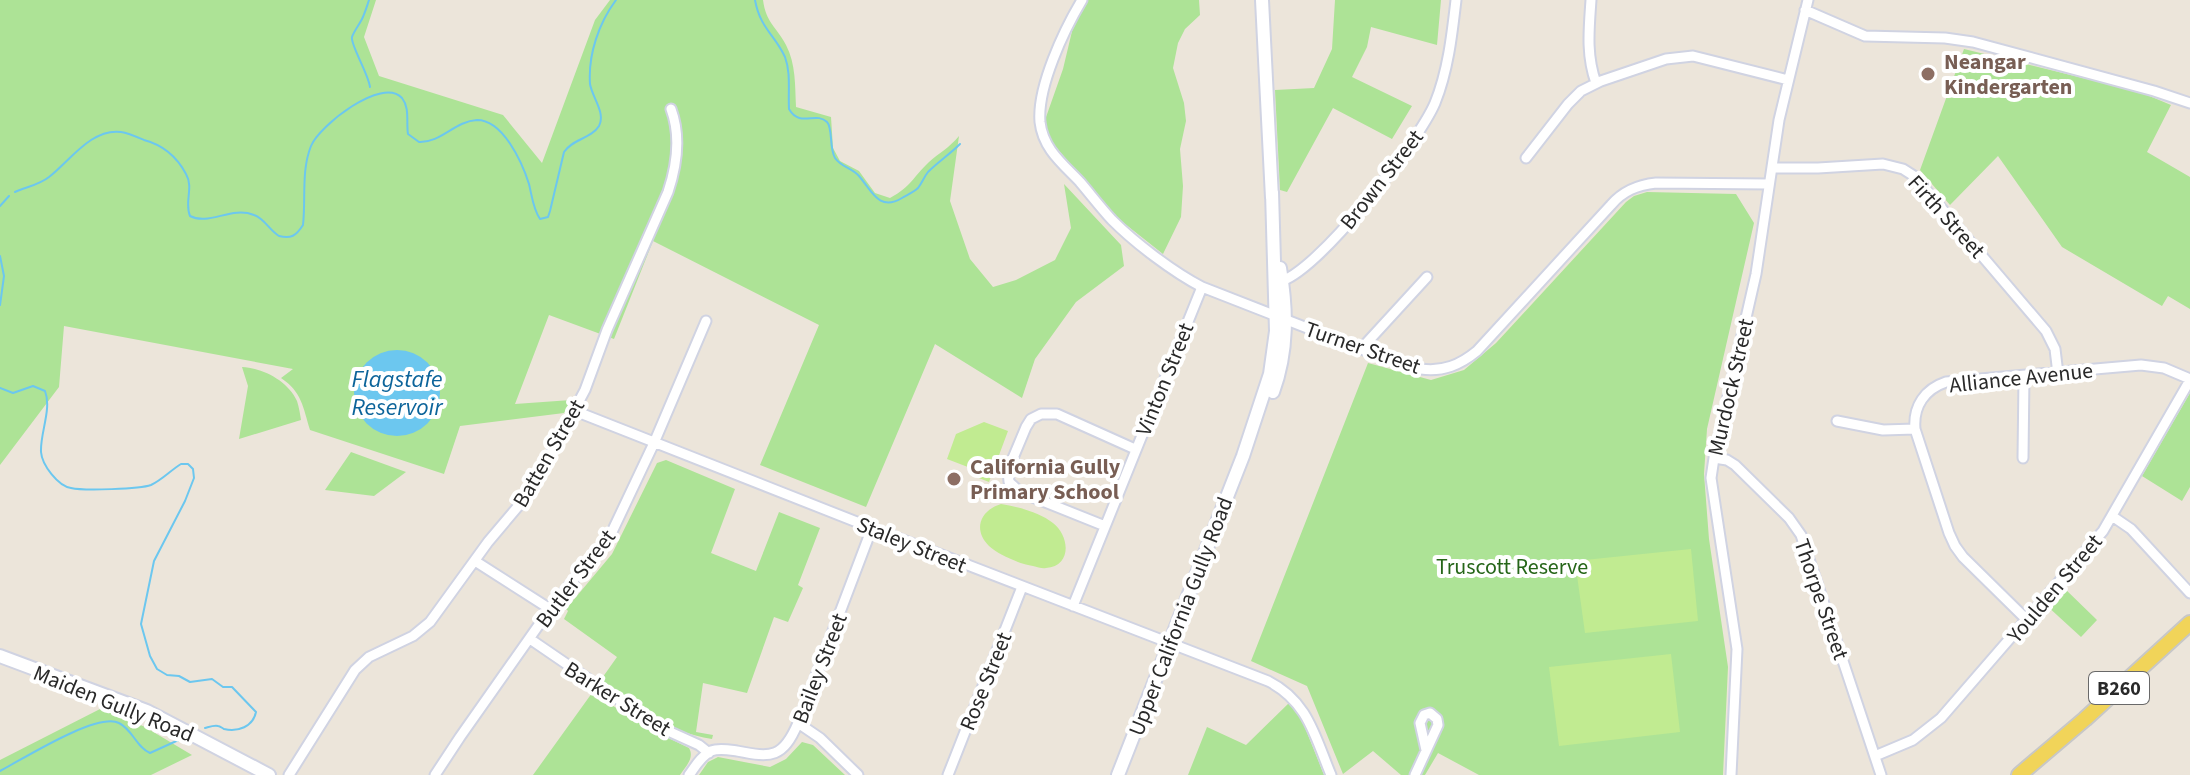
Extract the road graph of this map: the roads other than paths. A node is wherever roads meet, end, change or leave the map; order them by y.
1 (1082, 0) edge
2 (1262, 0) edge
3 (1456, 0) edge
4 (1591, 0) edge
5 (1806, 3) edge
6 (1788, 80) junction
7 (1596, 83) junction
8 (2190, 103) edge
9 (671, 109) dead end
10 (1526, 158) dead end
11 (1772, 168) junction
12 (1769, 184) junction
13 (1427, 277) dead end
14 (1278, 282) junction
15 (1202, 287) junction
16 (1281, 319) junction
17 (706, 321) dead end
18 (1361, 349) junction
19 (2058, 374) junction
20 (2024, 376) junction
21 (2190, 380) edge
22 (575, 411) junction
23 (1837, 421) dead end
24 (1915, 429) junction
25 (654, 443) junction
26 (1135, 449) junction
27 (1714, 458) junction
28 (2023, 458) dead end
29 (2112, 516) junction
30 (1105, 526) junction
31 (872, 528) junction
32 (475, 561) junction
33 (1022, 587) junction
34 (2190, 593) edge
35 (1073, 606) junction
36 (550, 609) junction
37 (2027, 620) junction
38 (2190, 623) edge
39 (530, 639) junction
40 (1170, 643) junction
41 (0, 656) edge
42 (798, 723) junction
43 (1426, 750) dead end
44 (709, 753) junction
45 (1875, 756) junction
46 (269, 775) edge
47 (289, 775) edge
48 (435, 775) edge
49 (689, 775) edge
50 (858, 775) edge
51 (948, 775) edge
52 (1118, 775) edge
53 (1331, 775) edge
54 (1415, 775) edge
55 (1731, 775) edge
56 (1881, 775) edge
57 (2019, 775) edge

1 - 15 street, Turner Street
2 - 14 street, Upper California Gully Road
3 - 14 street, Brown Street
4 - 7 street
5 - 6 street, Murdock Street
5 - 8 street
6 - 7 street
6 - 11 street, Murdock Street
7 - 10 street
9 - 22 street, Batten Street
11 - 12 street, Murdock Street
11 - 19 street, Firth Street
12 - 18 street, Turner Street
12 - 27 street, Murdock Street
13 - 18 street
14 - 16 street, Upper California Gully Road
15 - 16 street, Turner Street
15 - 26 street, Vinton Street
16 - 18 street, Turner Street
16 - 40 street, Upper California Gully Road
17 - 25 street, Butler Street
19 - 20 street, Alliance Avenue
19 - 21 street, Alliance Avenue
20 - 24 street, Alliance Avenue
20 - 28 street
21 - 29 street, Youlden Street
22 - 25 street, Staley Street
22 - 32 street, Batten Street
23 - 24 street
24 - 37 street
25 - 31 street, Staley Street
25 - 36 street, Butler Street
26 - 30 street, Vinton Street
26 - 30 street
27 - 45 street, Thorpe Street
27 - 55 street, Murdock Street
29 - 34 street
29 - 37 street, Youlden Street
30 - 35 street, Vinton Street
31 - 33 street, Staley Street
31 - 42 street, Bailey Street
32 - 36 street
32 - 47 street, Batten Street
33 - 35 street, Staley Street
33 - 51 street, Rose Street
35 - 40 street, Staley Street
36 - 39 street, Butler Street
37 - 45 street, Youlden Street
38 - 57 main road, B260
39 - 44 street, Barker Street
39 - 48 street, Butler Street
40 - 52 street, Upper California Gully Road
40 - 53 street, Staley Street
41 - 46 street, Maiden Gully Road
42 - 44 street, Bailey Street
42 - 50 street
43 - 54 street
44 - 49 street
45 - 56 street, Thorpe Street

